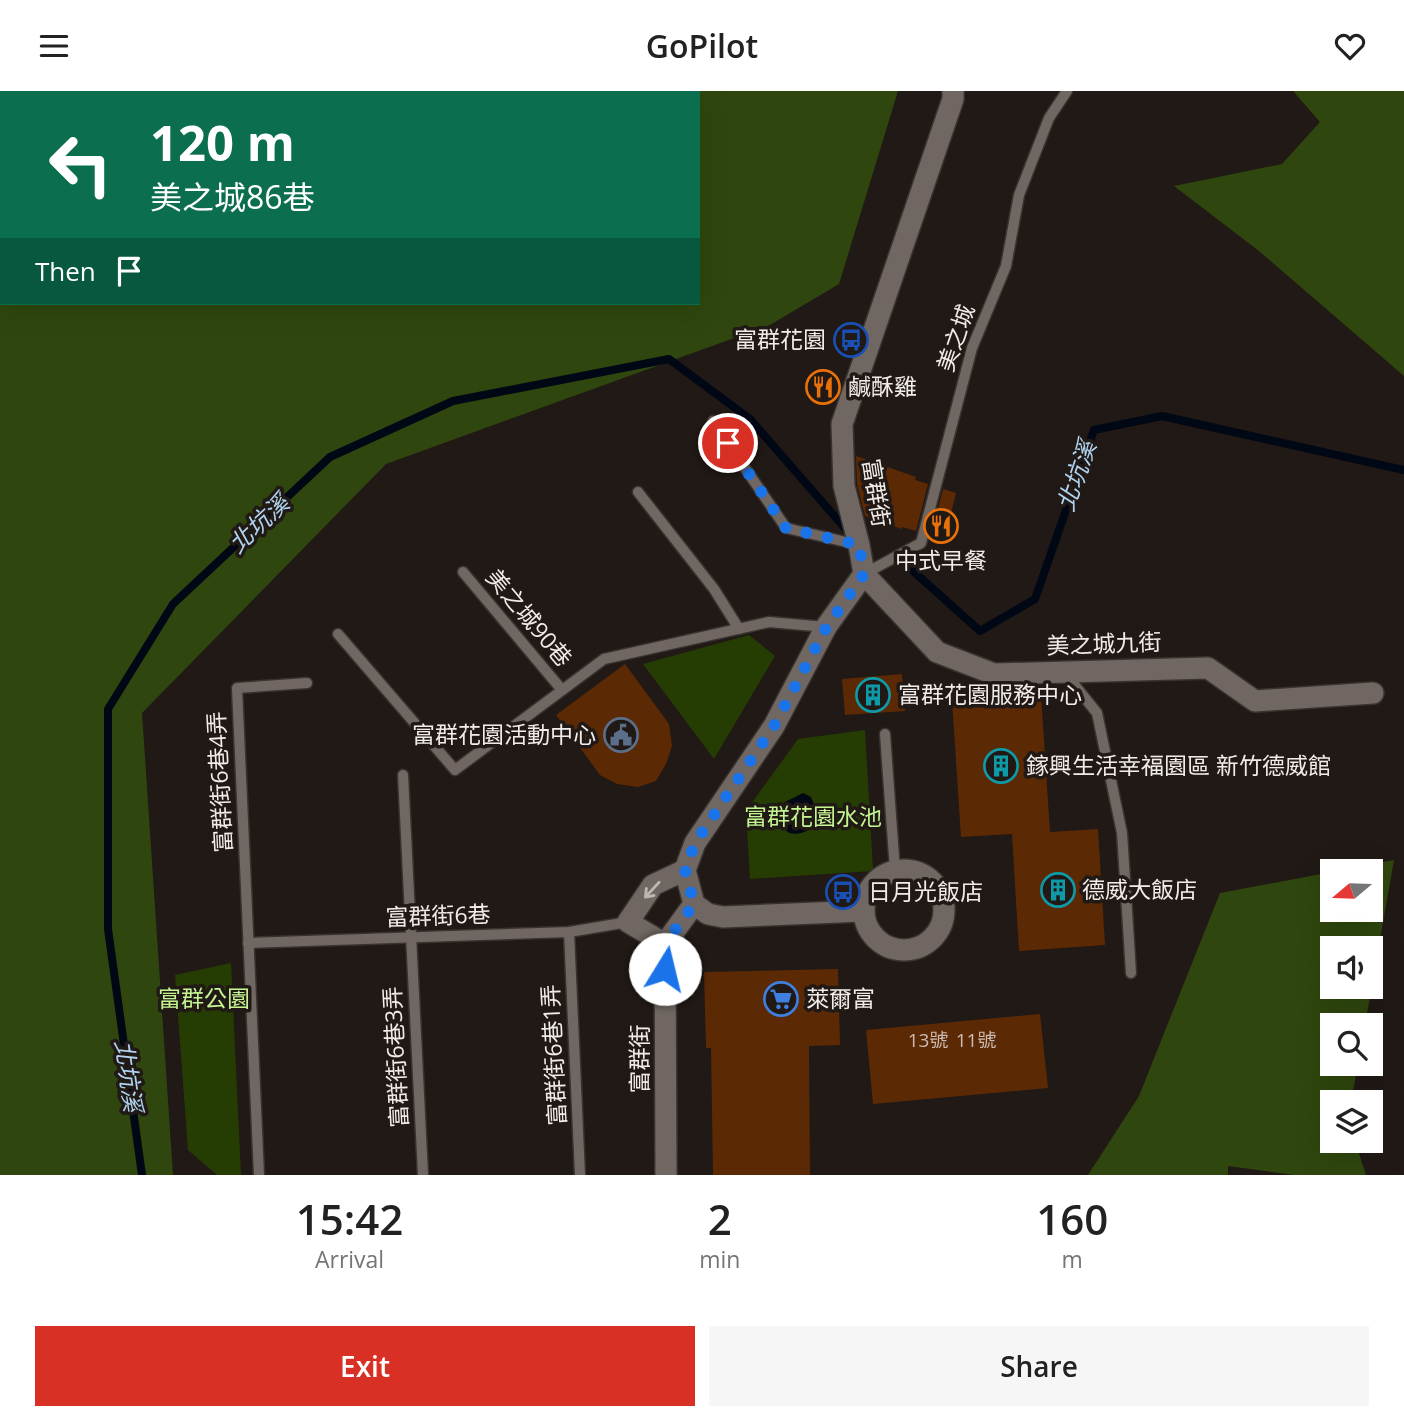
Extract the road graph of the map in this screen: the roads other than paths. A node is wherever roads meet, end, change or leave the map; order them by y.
1 (953, 91) edge
2 (1067, 91) edge
3 (713, 421) dead end
4 (638, 492) dead end
5 (859, 545) junction
6 (463, 572) dead end
7 (864, 574) junction
8 (826, 628) junction
9 (739, 629) junction
10 (338, 634) dead end
11 (1064, 672) junction
12 (307, 683) dead end
13 (562, 690) junction
14 (1373, 693) dead end
15 (885, 734) dead end
16 (403, 775) dead end
17 (685, 870) junction
18 (895, 870) junction
19 (694, 904) junction
20 (863, 911) junction
21 (628, 922) junction
22 (569, 932) junction
23 (412, 938) junction
24 (248, 943) junction
25 (665, 944) junction
26 (1131, 973) dead end
27 (259, 1175) edge
28 (423, 1175) edge
29 (580, 1175) edge
30 (666, 1175) edge

1 - 5 street, 富群街
2 - 7 lane, 美之城
3 - 5 lane
4 - 9 lane
5 - 7 street, 富群街
6 - 13 lane, 美之城90巷
7 - 8 street
7 - 11 street, 美之城九街
8 - 9 lane
8 - 17 street
9 - 13 lane
10 - 13 lane
11 - 14 street, 美之城九街
11 - 26 lane
12 - 24 lane, 富群街6巷4弄
15 - 18 lane
16 - 23 lane, 富群街6巷3弄
17 - 19 street
17 -> 21 street
18 - 20 street
18 - 20 street
19 - 20 street
19 - 25 street
21 - 22 lane, 富群街6巷
21 - 25 street
22 - 23 lane, 富群街6巷
22 - 29 lane, 富群街6巷1弄
23 - 24 lane, 富群街6巷
23 - 28 lane, 富群街6巷3弄
24 - 27 lane
25 - 30 street, 富群街

